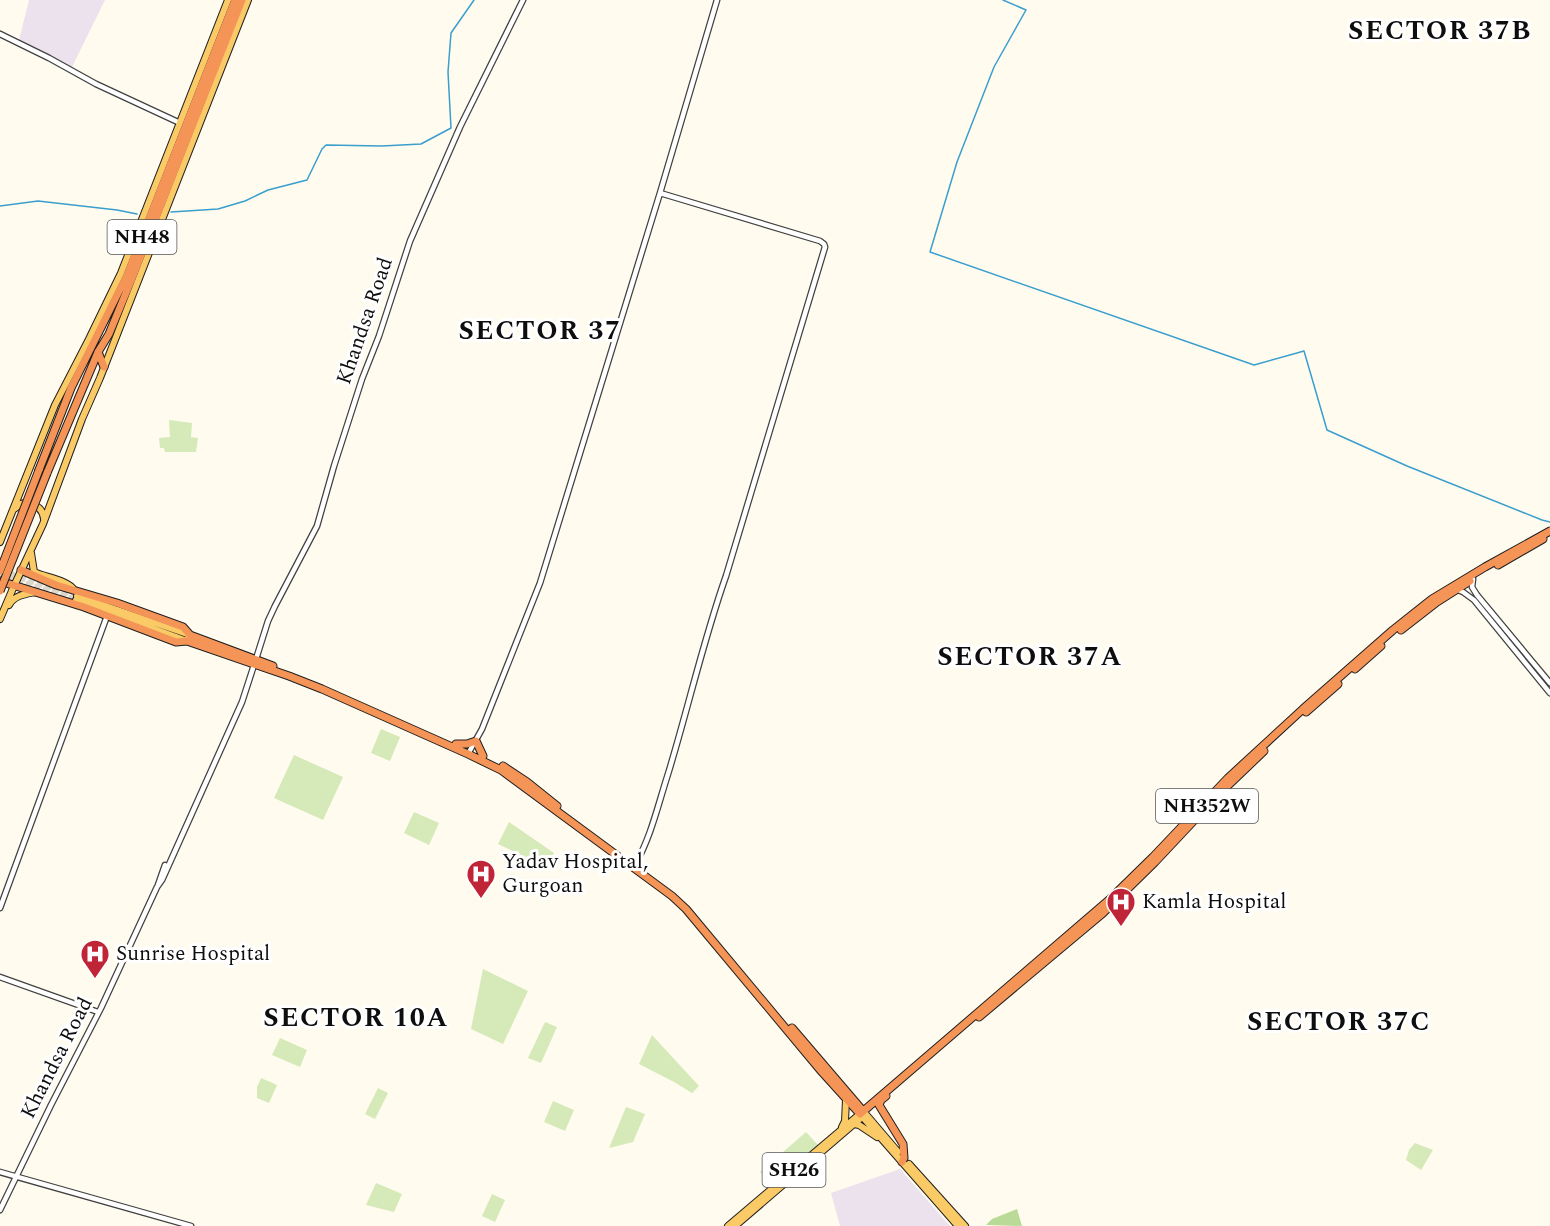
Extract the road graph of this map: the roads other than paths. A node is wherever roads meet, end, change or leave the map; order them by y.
1 (228, 0) edge
2 (235, 0) edge
3 (243, 0) edge
4 (248, 0) edge
5 (523, 0) edge
6 (717, 0) edge
7 (0, 34) edge
8 (180, 123) junction
9 (170, 192) junction
10 (660, 193) junction
11 (106, 305) junction
12 (108, 315) junction
13 (101, 329) junction
14 (89, 339) junction
15 (98, 352) junction
16 (104, 367) junction
17 (14, 509) junction
18 (44, 521) junction
19 (1550, 533) edge
20 (0, 542) edge
21 (31, 549) junction
22 (0, 563) edge
23 (0, 571) edge
24 (25, 572) junction
25 (1473, 579) junction
26 (0, 581) edge
27 (14, 586) junction
28 (1456, 589) junction
29 (0, 592) edge
30 (37, 592) junction
31 (75, 595) junction
32 (1475, 596) junction
33 (9, 597) junction
34 (107, 616) junction
35 (0, 619) edge
36 (0, 624) edge
37 (189, 638) junction
38 (255, 662) junction
39 (310, 682) junction
40 (1550, 683) edge
41 (1550, 693) edge
42 (1302, 713) junction
43 (476, 741) junction
44 (456, 744) junction
45 (469, 752) junction
46 (483, 756) junction
47 (525, 784) junction
48 (635, 865) junction
49 (0, 908) edge
50 (711, 936) junction
51 (0, 976) edge
52 (98, 1012) junction
53 (846, 1100) junction
54 (873, 1105) junction
55 (863, 1114) junction
56 (889, 1122) junction
57 (854, 1124) junction
58 (842, 1128) junction
59 (881, 1139) junction
60 (903, 1160) junction
61 (0, 1172) edge
62 (16, 1177) junction
63 (0, 1210) edge
64 (191, 1226) edge
65 (728, 1226) edge
66 (735, 1226) edge
67 (958, 1226) edge
68 (965, 1226) edge

1 - 8 main road
2 - 12 highway, NH48
3 - 9 highway, NH48
4 - 9 main road
5 - 38 street, Khandsa Road
6 - 10 street
7 - 8 street
8 - 11 main road
9 - 15 highway, NH48
9 - 16 main road
10 - 43 street
10 - 48 street
11 - 12 highway
11 - 14 main road
12 - 13 highway, NH48
13 - 14 highway
13 - 23 highway, NH48, bridge
14 - 17 main road
15 - 16 highway
15 - 29 highway, NH48, bridge
16 - 18 main road
17 - 18 main road
17 - 20 main road
18 - 21 main road
19 - 25 highway, NH352W
19 - 42 highway, NH352W
21 - 24 main road
21 - 31 main road
22 - 24 main road
24 - 27 main road
24 - 31 highway
25 - 28 highway, NH352W
25 - 32 street
26 - 27 highway
27 - 30 highway
27 - 33 main road
28 - 32 street
28 - 42 highway, NH352W
29 - 33 main road
30 - 34 highway
30 - 36 main road
31 - 37 main road
31 - 37 highway
32 - 40 street
32 - 41 street
33 - 35 main road
34 - 37 highway
34 - 49 street
37 - 38 highway
38 - 39 highway
38 - 52 street, Khandsa Road
39 - 44 highway
39 - 45 highway
42 - 54 highway, NH352W
42 - 56 highway, NH352W
43 - 44 highway
43 - 45 street
43 - 46 highway
44 - 45 highway
45 - 46 highway
45 - 47 highway
46 - 47 highway
47 - 48 highway
47 - 50 highway
48 - 50 highway
50 - 53 highway
50 - 55 highway
51 - 52 street
52 - 62 street, Khandsa Road
53 - 55 highway
53 - 58 main road
54 - 55 highway, NH352W
54 - 56 highway
55 - 57 main road, SH26
55 - 58 main road, SH26
55 - 59 main road
55 - 60 main road
56 - 60 highway
57 - 59 main road
57 - 66 main road, SH26
58 - 65 main road, SH26
59 - 60 main road
60 - 67 main road
60 - 68 main road
61 - 62 street
62 - 63 street, Khandsa Road
62 - 64 street

